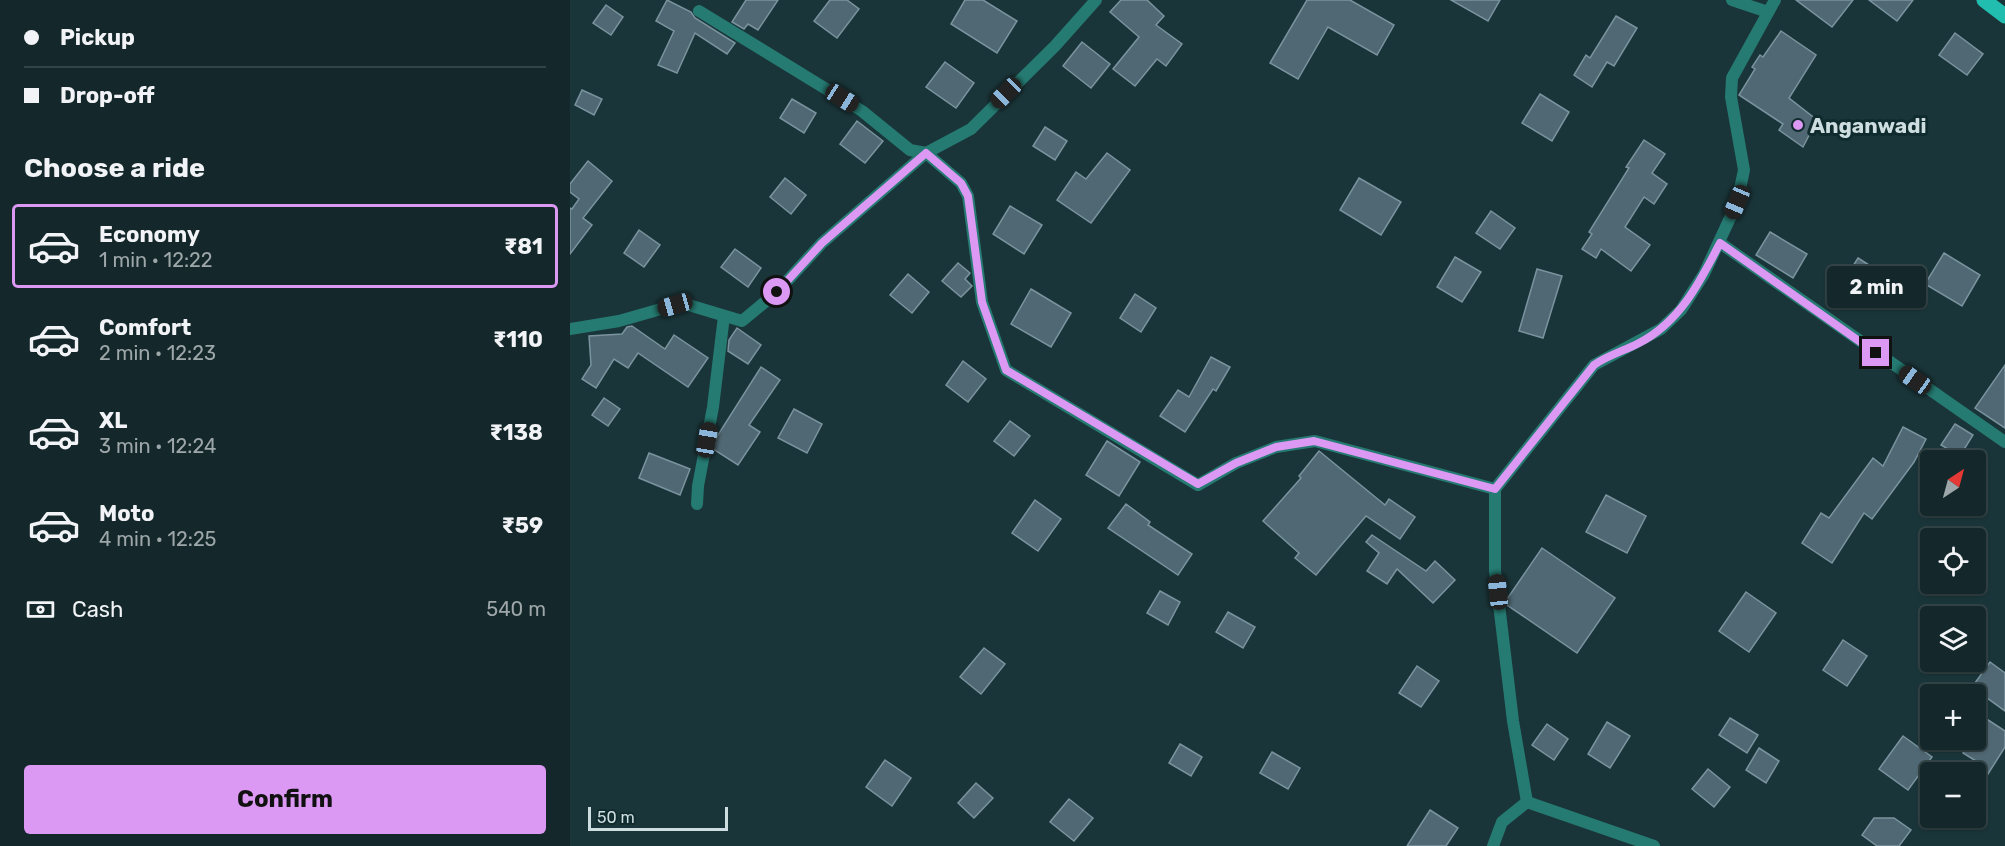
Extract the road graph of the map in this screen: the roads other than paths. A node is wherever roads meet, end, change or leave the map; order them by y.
1 (1096, 0) edge
2 (1732, 0) edge
3 (1775, 0) edge
4 (1984, 0) edge
5 (699, 10) dead end
6 (1768, 12) junction
7 (2005, 16) edge
8 (926, 153) junction
9 (1720, 243) junction
10 (724, 316) junction
11 (570, 329) edge
12 (2005, 442) edge
13 (1495, 489) junction
14 (698, 504) dead end
15 (1527, 802) junction
16 (1493, 846) edge
17 (1654, 846) edge

1 - 8 street
2 - 6 street
3 - 6 street
4 - 7 main road
5 - 8 street
6 - 9 street
8 - 10 street
8 - 13 street
9 - 12 street
9 - 13 street
10 - 11 street
10 - 14 street
13 - 15 street
15 - 16 street
15 - 17 street

